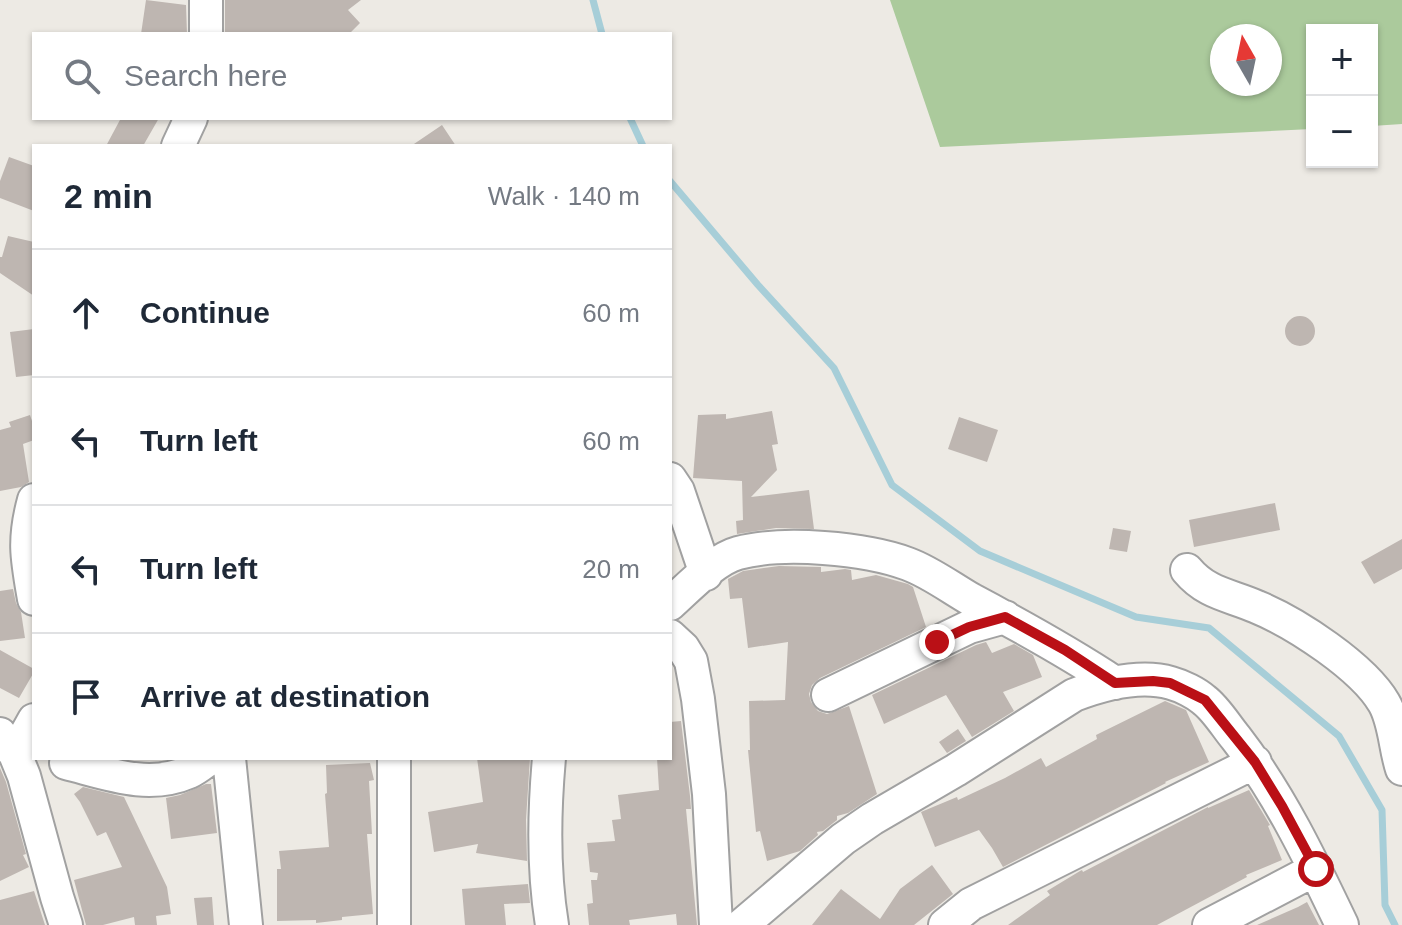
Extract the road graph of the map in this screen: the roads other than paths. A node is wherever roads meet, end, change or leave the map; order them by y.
1 (206, 0) edge
2 (206, 32) edge
3 (190, 120) edge
4 (179, 144) edge
5 (672, 482) edge
6 (32, 509) edge
7 (1187, 570) dead end
8 (706, 574) junction
9 (32, 587) edge
10 (672, 602) edge
11 (1005, 617) junction
12 (672, 638) edge
13 (1115, 683) junction
14 (828, 695) dead end
15 (32, 723) edge
16 (13, 754) edge
17 (207, 760) edge
18 (229, 760) edge
19 (394, 760) edge
20 (549, 760) edge
21 (69, 761) edge
22 (1255, 762) junction
23 (1402, 769) edge
24 (1316, 869) junction
25 (66, 925) edge
26 (246, 925) edge
27 (394, 925) edge
28 (552, 925) edge
29 (716, 925) edge
30 (742, 925) edge
31 (945, 925) edge
32 (1209, 925) edge
33 (1342, 925) edge

1 - 2 street
3 - 4 street
5 - 8 street
6 - 9 street
7 - 23 street
8 - 10 street
8 - 11 street
11 - 13 street
11 - 14 street
12 - 29 street
13 - 22 street
13 - 30 street
15 - 16 street
16 - 25 street
17 - 21 street
18 - 26 street
19 - 27 street
20 - 28 street
22 - 24 street
22 - 31 street
24 - 32 street
24 - 33 street

